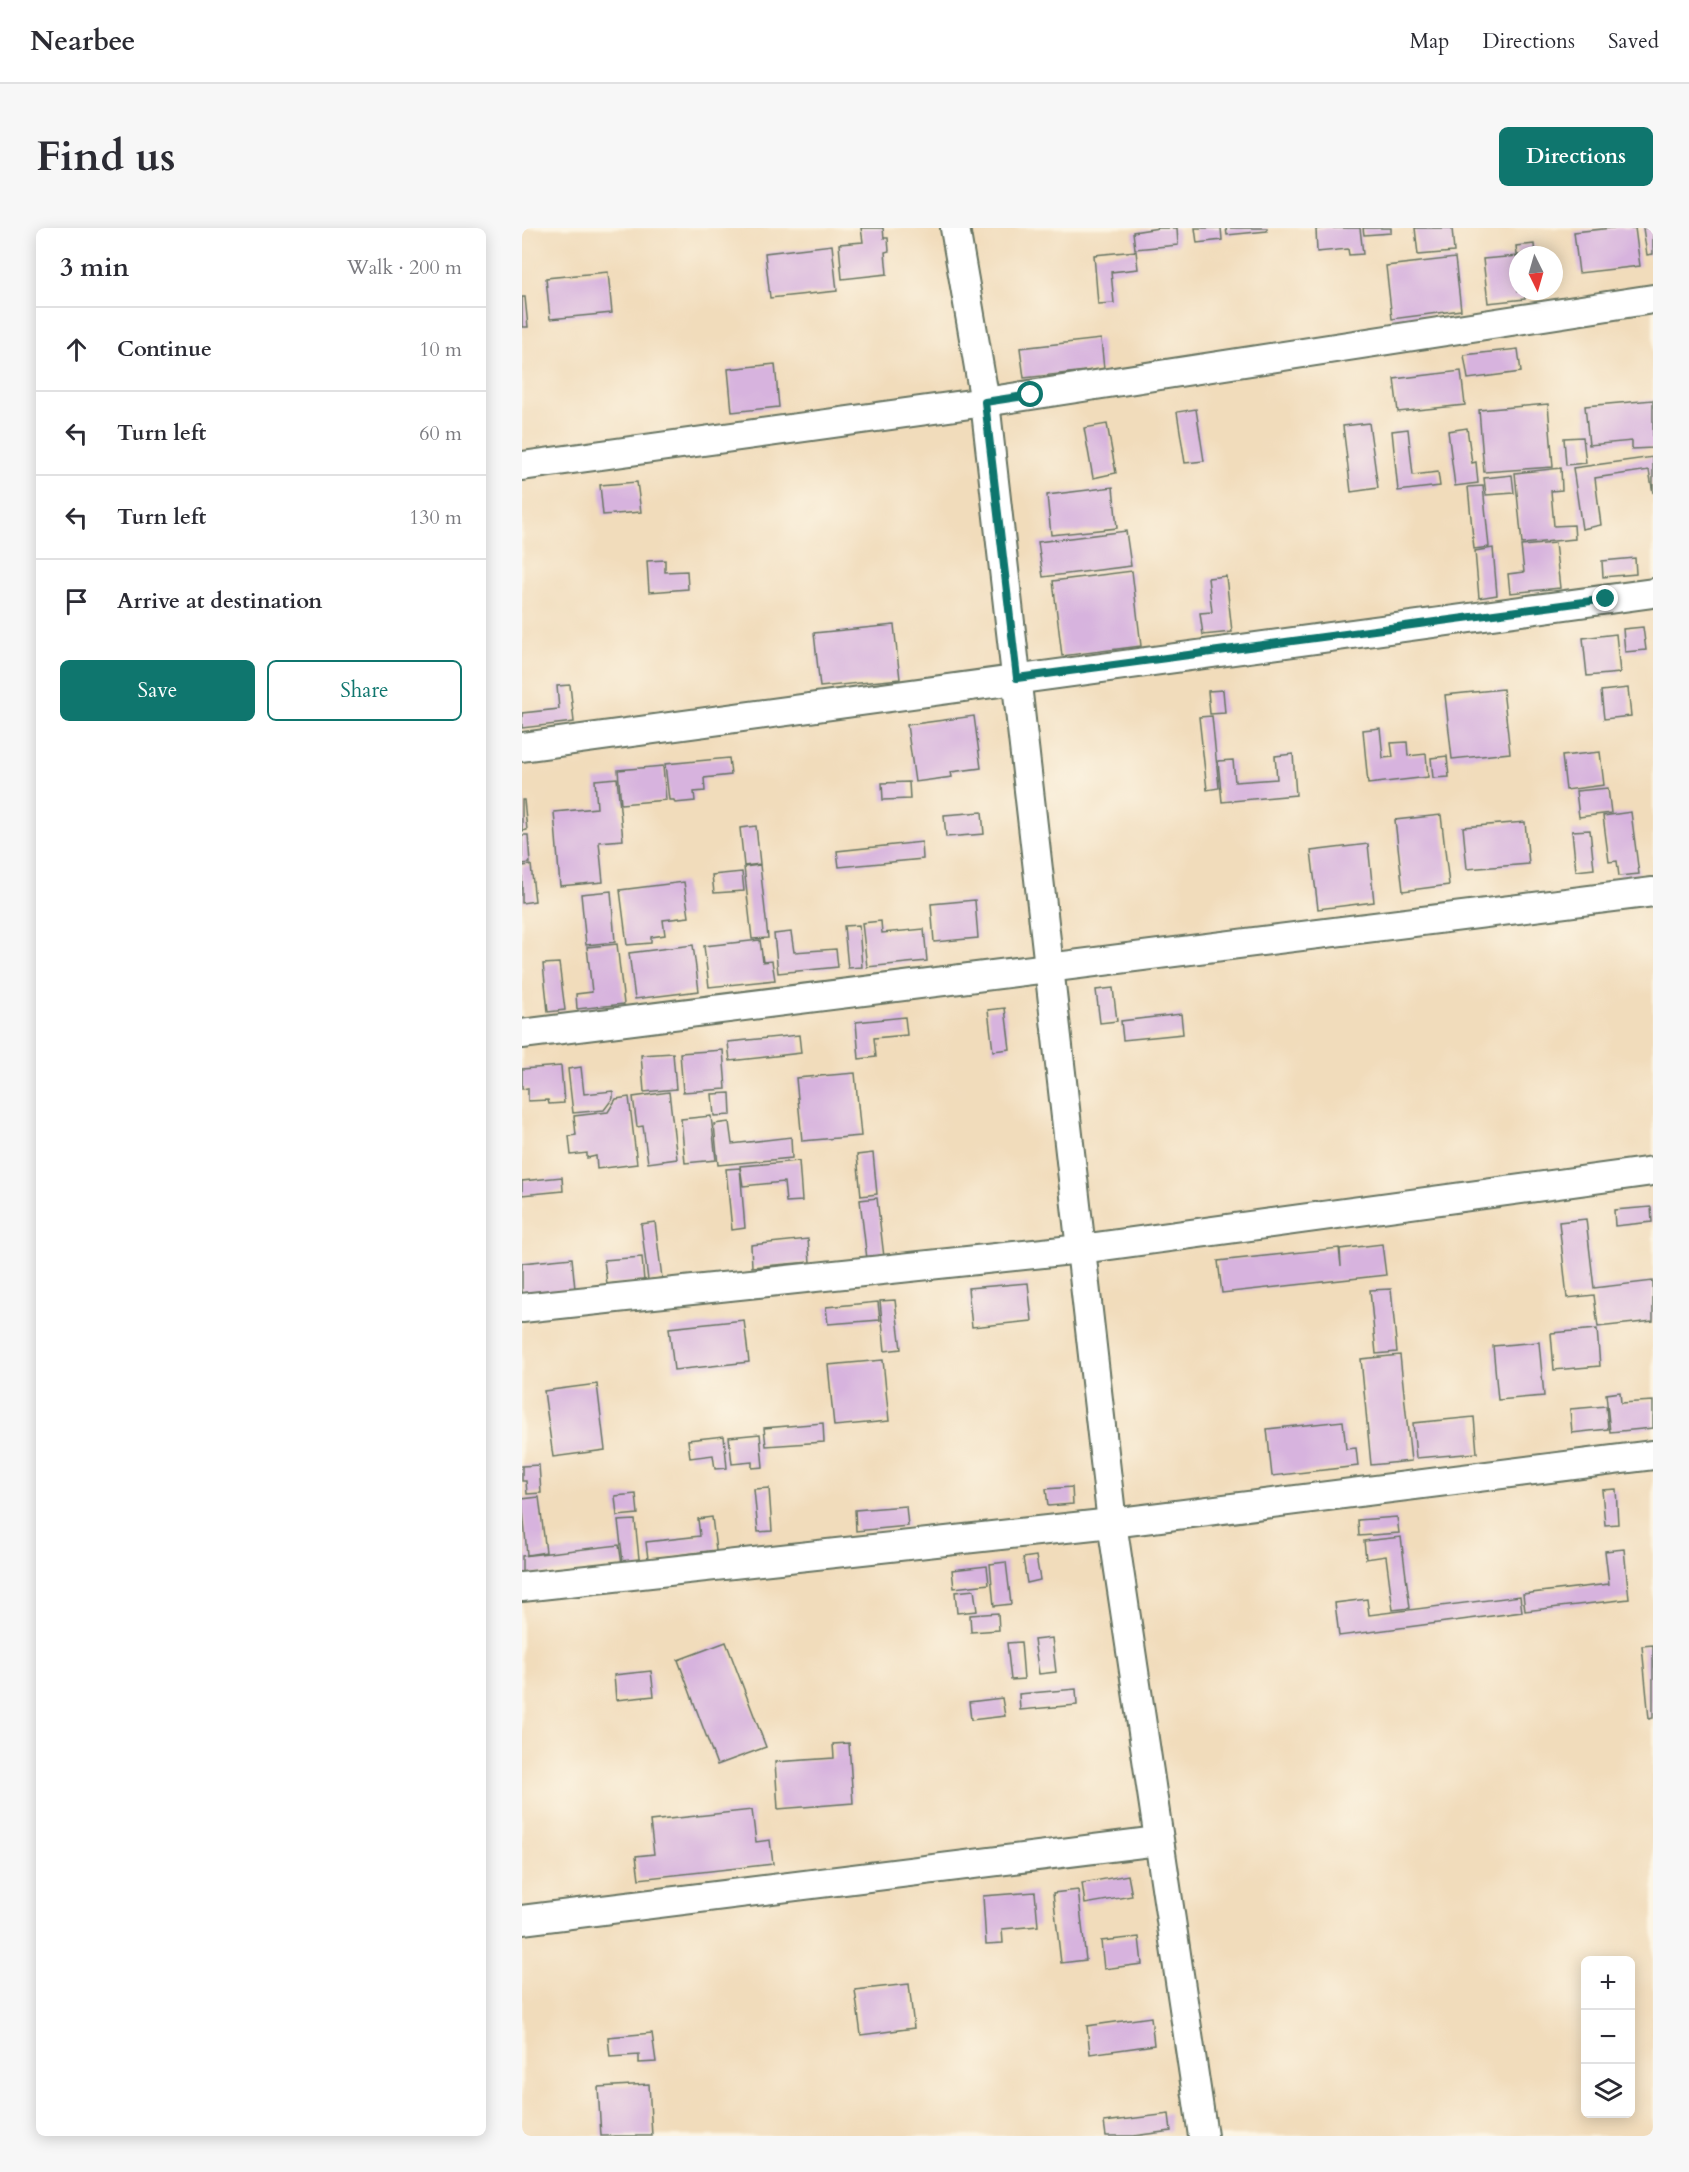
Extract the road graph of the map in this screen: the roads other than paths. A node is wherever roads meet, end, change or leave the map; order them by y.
1 (955, 228) edge
2 (1653, 300) edge
3 (985, 402) junction
4 (522, 466) edge
5 (1653, 593) edge
6 (1017, 678) junction
7 (522, 747) edge
8 (1653, 892) edge
9 (1050, 967) junction
10 (522, 1034) edge
11 (1653, 1171) edge
12 (1081, 1249) junction
13 (522, 1308) edge
14 (1653, 1455) edge
15 (1112, 1523) junction
16 (522, 1587) edge
17 (1158, 1841) junction
18 (522, 1920) edge
19 (1203, 2136) edge

1 - 3 street
2 - 3 street
3 - 4 street
3 - 6 street
5 - 6 street
6 - 7 street
6 - 9 street
8 - 9 street
9 - 10 street
9 - 12 street
11 - 12 street
12 - 13 street
12 - 15 street
14 - 15 street
15 - 16 street
15 - 17 street
17 - 18 street
17 - 19 street

